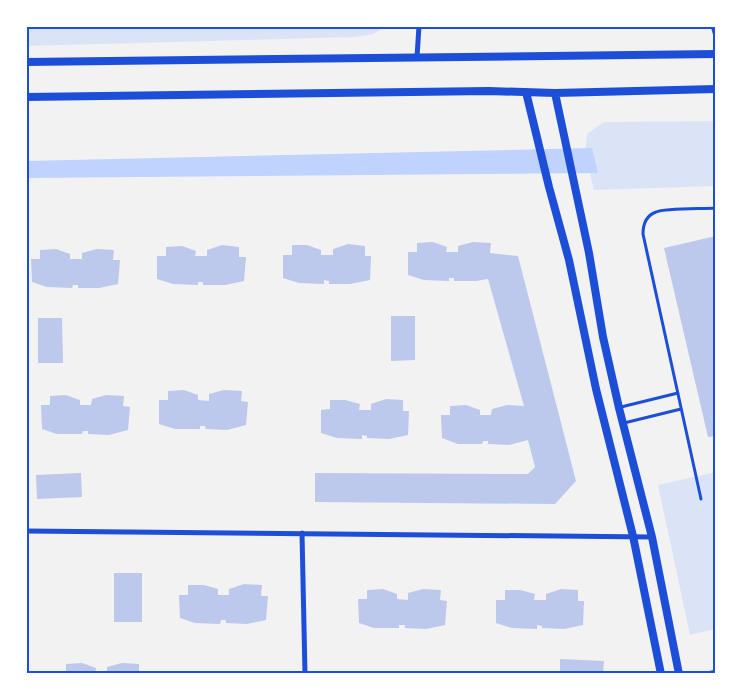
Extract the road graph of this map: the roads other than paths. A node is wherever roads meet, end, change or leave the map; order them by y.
1 (419, 26) edge
2 (712, 26) edge
3 (716, 39) edge
4 (716, 54) edge
5 (417, 57) junction
6 (26, 62) edge
7 (716, 90) edge
8 (526, 92) junction
9 (555, 92) junction
10 (26, 97) edge
11 (716, 208) edge
12 (678, 393) junction
13 (619, 408) junction
14 (682, 409) junction
15 (624, 423) junction
16 (701, 499) dead end
17 (26, 531) edge
18 (302, 533) junction
19 (633, 536) junction
20 (652, 537) junction
21 (716, 671) edge
22 (306, 674) edge
23 (662, 674) edge
24 (679, 674) edge
25 (703, 674) edge

1 - 5 street
2 - 3 lane
4 - 5 street
5 - 6 street
7 - 9 street
8 - 9 street
8 - 10 street
8 - 19 street
9 - 13 street
11 - 12 lane
12 - 13 lane
12 - 14 lane
13 - 15 street
14 - 15 lane
14 - 16 lane
15 - 20 street
17 - 18 street
18 - 19 street
18 - 22 street
19 - 20 street
19 - 23 street
20 - 24 street
21 - 25 lane

